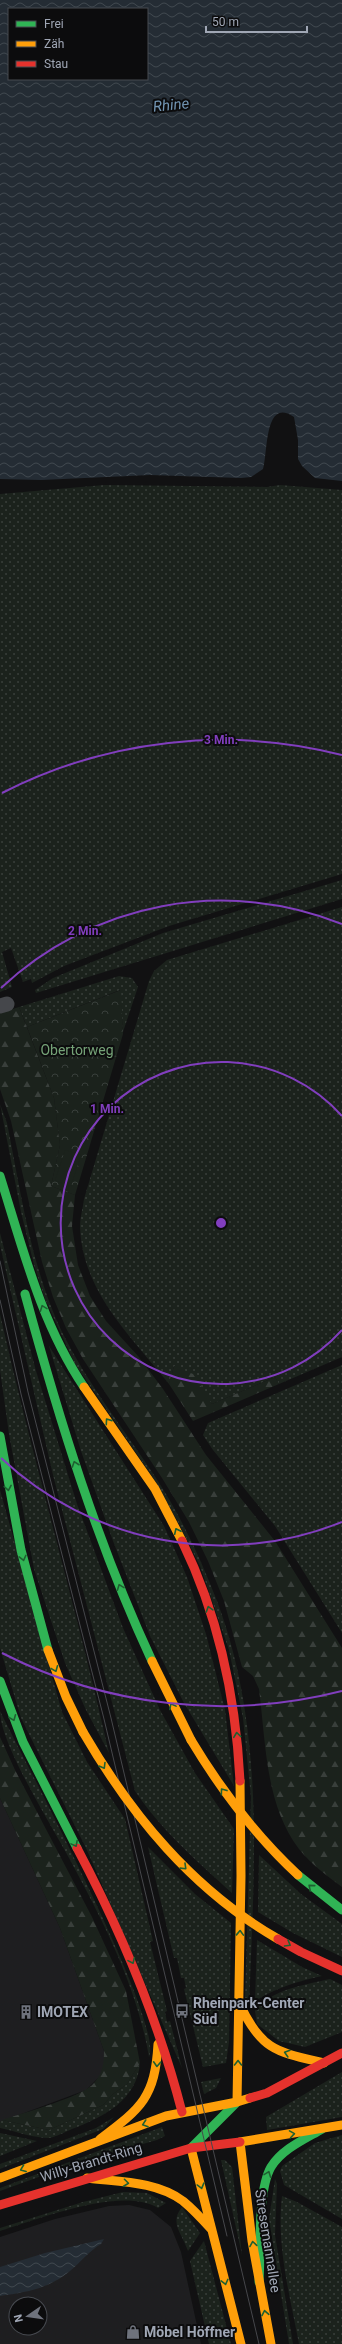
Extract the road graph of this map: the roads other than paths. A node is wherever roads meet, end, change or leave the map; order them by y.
1 (0, 1176) edge
2 (0, 1186) edge
3 (18, 1267) dead end
4 (22, 1282) dead end
5 (0, 1436) edge
6 (0, 1681) edge
7 (342, 1910) edge
8 (342, 1971) edge
9 (238, 2000) junction
10 (158, 2025) junction
11 (342, 2053) edge
12 (324, 2063) junction
13 (237, 2102) junction
14 (197, 2109) junction
15 (183, 2115) junction
16 (238, 2115) dead end
17 (342, 2126) edge
18 (222, 2128) junction
19 (322, 2129) junction
20 (188, 2134) dead end
21 (240, 2138) junction
22 (100, 2139) junction
23 (191, 2148) junction
24 (0, 2178) edge
25 (87, 2178) junction
26 (0, 2205) edge
27 (213, 2231) junction
28 (260, 2282) junction
29 (241, 2344) edge
30 (271, 2344) edge

9 -> 1 main road
2 - 3 main road
7 -> 4 main road, bridge
5 -> 8 main road, bridge
6 -> 10 main road
12 -> 9 main road
13 -> 9 main road
10 - 15 main road
10 -> 22 main road
11 - 12 main road, Willy-Brandt-Ring
12 - 13 main road, Willy-Brandt-Ring
13 - 14 main road, Willy-Brandt-Ring
13 - 16 main road
13 - 18 main road
14 - 15 main road, Willy-Brandt-Ring
14 - 18 main road
15 -> 22 main road, Willy-Brandt-Ring
17 - 19 main road, Willy-Brandt-Ring
18 - 21 main road
18 - 23 main road
21 -> 19 main road, Willy-Brandt-Ring
28 -> 19 main road
20 - 23 main road
21 - 23 main road, Willy-Brandt-Ring
28 -> 21 main road, Stresemannallee
22 -> 24 main road, Willy-Brandt-Ring
23 - 25 main road, Willy-Brandt-Ring
23 -> 27 main road
25 - 26 main road, Willy-Brandt-Ring
25 -> 27 main road
27 -> 29 main road
30 -> 28 main road, Stresemannallee

